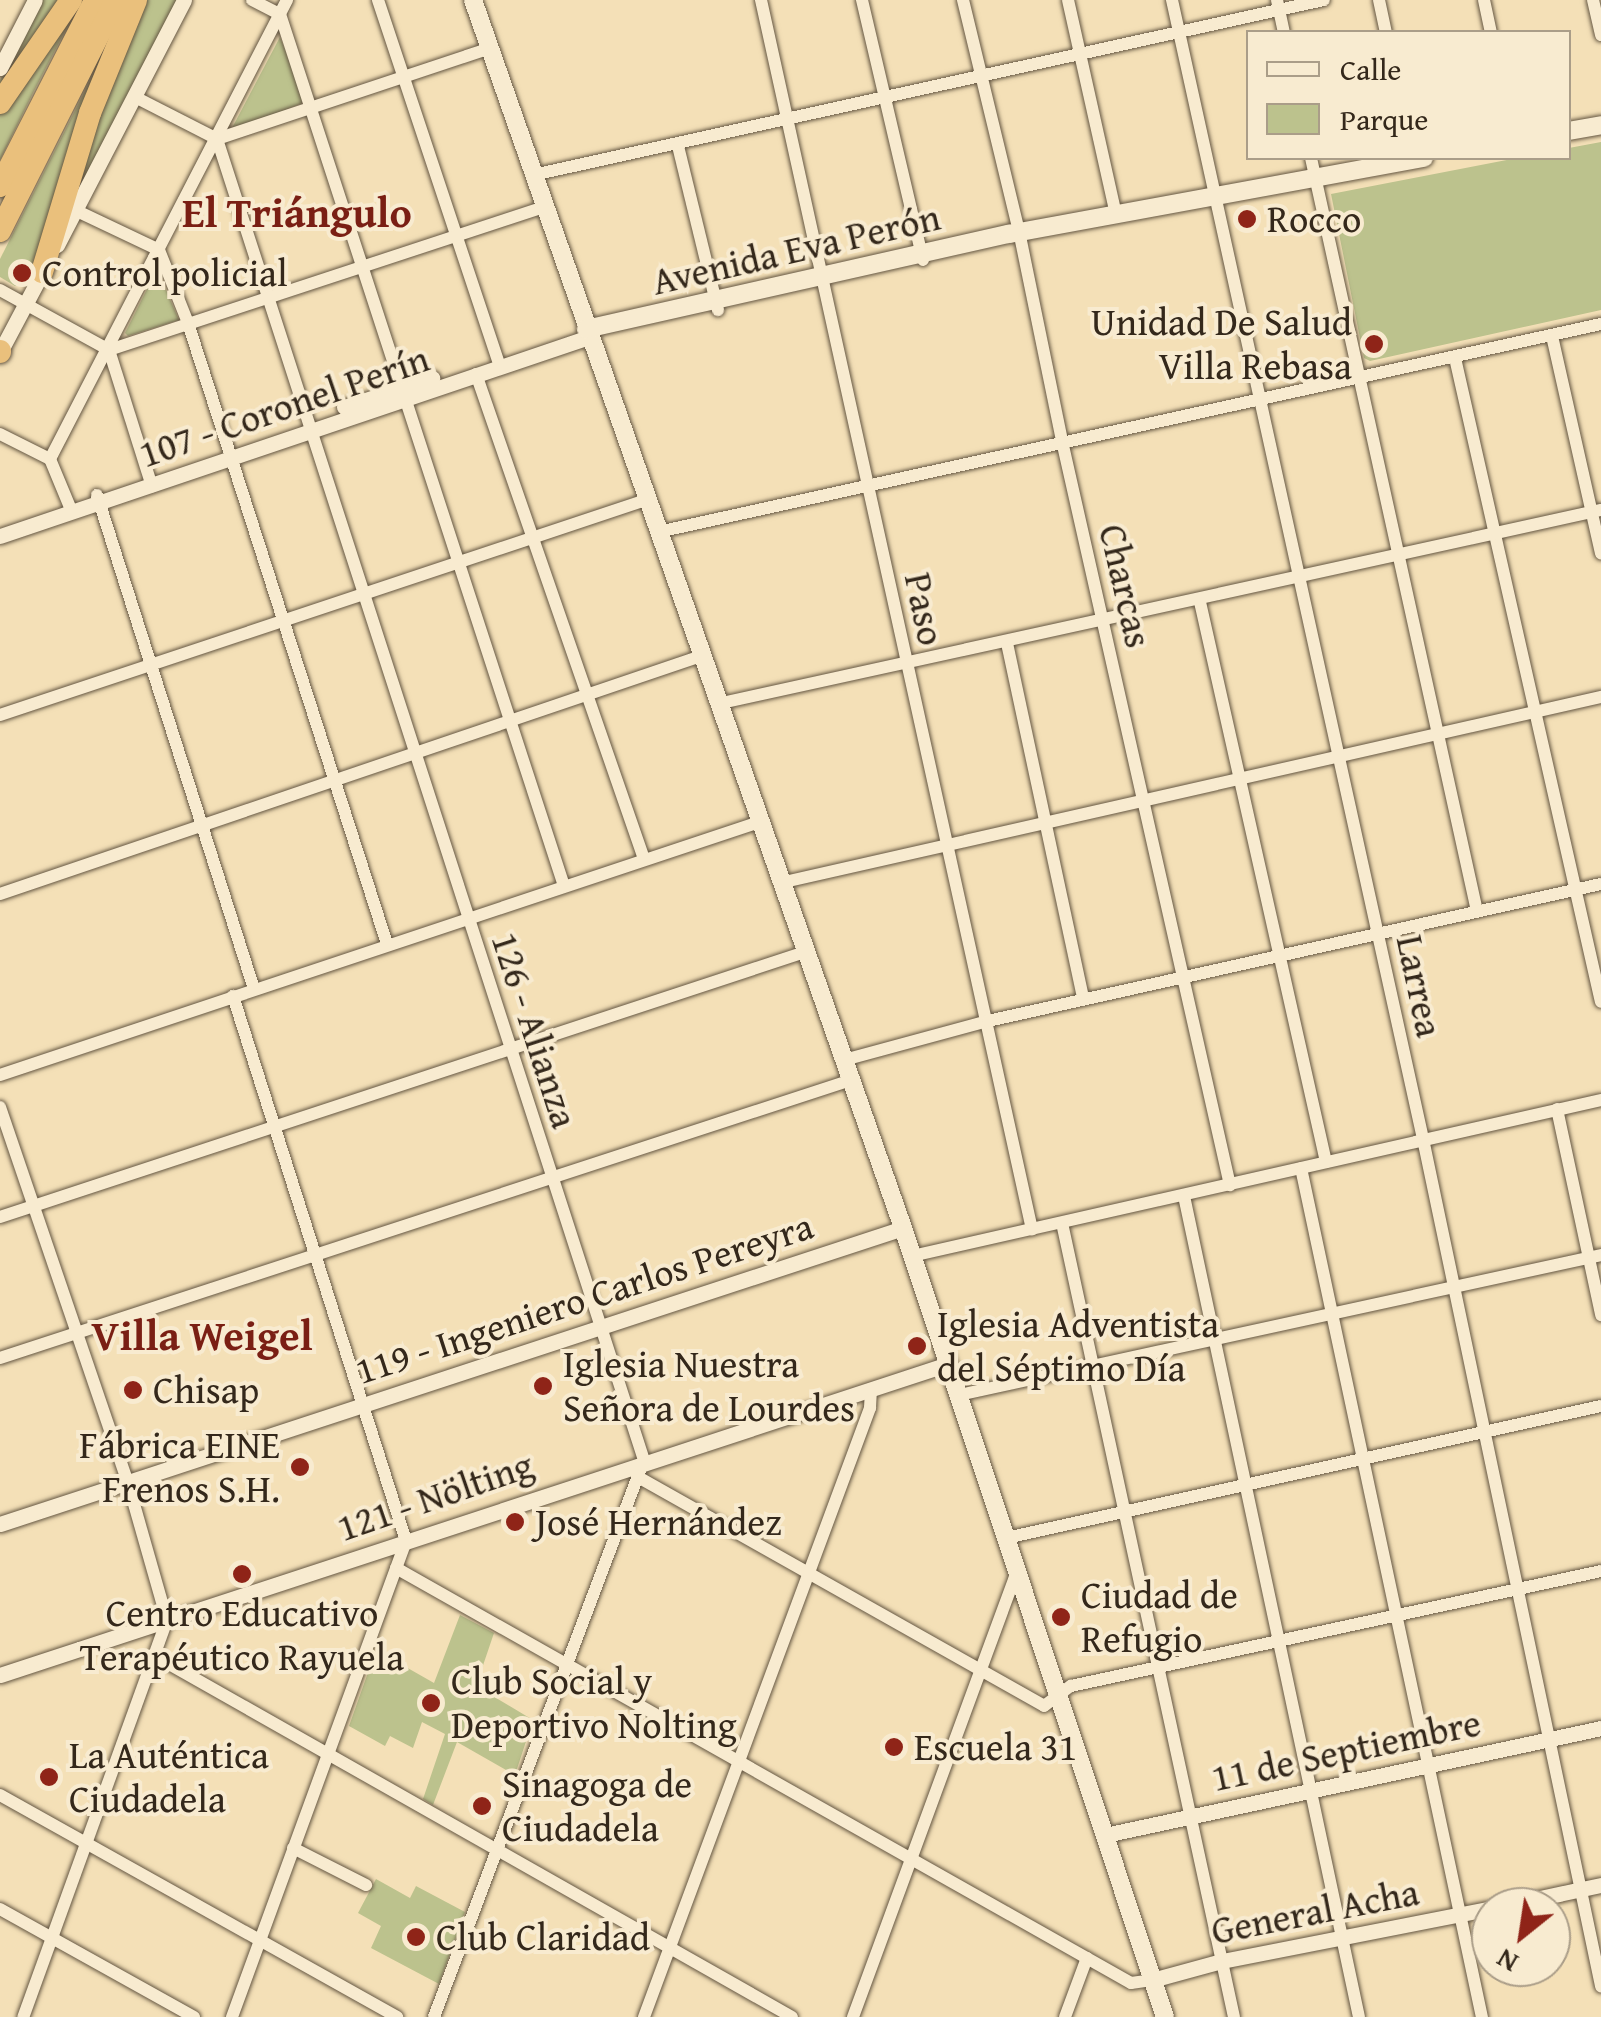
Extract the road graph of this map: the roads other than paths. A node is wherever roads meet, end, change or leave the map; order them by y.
1 (35, 0) edge
2 (71, 0) edge
3 (94, 0) edge
4 (116, 0) edge
5 (136, 0) edge
6 (184, 0) edge
7 (252, 0) edge
8 (287, 0) edge
9 (378, 0) edge
10 (473, 0) edge
11 (761, 0) edge
12 (862, 0) edge
13 (964, 0) edge
14 (1068, 0) edge
15 (1172, 0) edge
16 (1324, 0) edge
17 (1379, 0) edge
18 (1484, 0) edge
19 (1594, 0) edge
20 (1278, 5) edge
21 (280, 14) junction
22 (1284, 30) edge
23 (1386, 30) edge
24 (1491, 30) edge
25 (1179, 32) junction
26 (1601, 35) edge
27 (490, 48) junction
28 (1080, 54) junction
29 (0, 68) edge
30 (404, 75) junction
31 (982, 76) junction
32 (135, 97) junction
33 (885, 97) junction
34 (0, 103) edge
35 (310, 106) junction
36 (786, 120) junction
37 (1601, 124) edge
38 (1571, 131) edge
39 (217, 139) junction
40 (678, 146) junction
41 (1393, 160) edge
42 (1313, 167) edge
43 (533, 175) junction
44 (0, 186) edge
45 (1216, 194) junction
46 (70, 206) junction
47 (544, 208) junction
48 (1116, 215) junction
49 (0, 231) edge
50 (455, 236) junction
51 (1020, 236) junction
52 (159, 250) junction
53 (922, 258) junction
54 (364, 265) junction
55 (42, 272) joint
56 (824, 280) junction
57 (0, 290) edge
58 (268, 296) junction
59 (25, 304) junction
60 (716, 306) junction
61 (188, 323) junction
62 (1601, 324) edge
63 (587, 333) junction
64 (1552, 336) junction
65 (108, 350) junction
66 (0, 352) edge
67 (1455, 358) junction
68 (499, 363) junction
69 (476, 374) junction
70 (1358, 378) junction
71 (406, 392) junction
72 (1260, 398) junction
73 (312, 424) junction
74 (0, 434) edge
75 (1062, 441) junction
76 (230, 452) junction
77 (50, 459) junction
78 (150, 482) junction
79 (868, 484) junction
80 (98, 499) junction
81 (646, 500) junction
82 (71, 508) junction
83 (1596, 511) edge
84 (0, 525) edge
85 (658, 532) junction
86 (1494, 535) junction
87 (0, 536) edge
88 (535, 539) junction
89 (1601, 554) edge
90 (1398, 556) junction
91 (461, 562) junction
92 (1300, 578) junction
93 (365, 592) junction
94 (1200, 602) junction
95 (282, 620) junction
96 (1103, 622) junction
97 (1007, 643) junction
98 (701, 656) junction
99 (151, 664) junction
100 (906, 665) junction
101 (587, 696) junction
102 (1601, 697) edge
103 (718, 704) junction
104 (1536, 711) junction
105 (0, 716) edge
106 (511, 724) junction
107 (1439, 735) junction
108 (414, 754) junction
109 (1340, 755) junction
110 (1240, 778) junction
111 (336, 782) junction
112 (1144, 799) junction
113 (1044, 820) junction
114 (758, 822) junction
115 (202, 826) junction
116 (947, 843) junction
117 (644, 859) junction
118 (780, 883) junction
119 (1601, 884) edge
120 (564, 886) junction
121 (1577, 889) junction
122 (0, 894) edge
123 (1477, 911) junction
124 (467, 919) junction
125 (1378, 934) junction
126 (387, 944) junction
127 (805, 952) junction
128 (1280, 955) junction
129 (1183, 977) junction
130 (254, 989) junction
131 (233, 996) junction
132 (1084, 999) junction
133 (1601, 1002) edge
134 (988, 1022) junction
135 (510, 1049) junction
136 (844, 1060) junction
137 (0, 1074) edge
138 (850, 1080) junction
139 (1601, 1100) edge
140 (0, 1107) edge
141 (1557, 1109) junction
142 (272, 1126) junction
143 (1424, 1139) junction
144 (1326, 1162) junction
145 (1301, 1168) junction
146 (552, 1177) junction
147 (1230, 1185) junction
148 (1184, 1196) junction
149 (33, 1207) junction
150 (0, 1218) edge
151 (1062, 1223) junction
152 (904, 1228) junction
153 (1032, 1229) junction
154 (314, 1253) junction
155 (912, 1256) junction
156 (1595, 1257) edge
157 (1453, 1288) junction
158 (1332, 1313) junction
159 (1601, 1316) edge
160 (600, 1327) junction
161 (74, 1334) junction
162 (1216, 1338) junction
163 (0, 1358) edge
164 (948, 1364) junction
165 (1093, 1365) junction
166 (870, 1390) junction
167 (959, 1396) junction
168 (364, 1404) junction
169 (1601, 1406) edge
170 (1484, 1432) junction
171 (1364, 1458) junction
172 (644, 1460) junction
173 (638, 1477) junction
174 (1244, 1482) junction
175 (128, 1483) junction
176 (1125, 1510) junction
177 (0, 1524) edge
178 (1006, 1538) junction
179 (406, 1540) junction
180 (396, 1568) junction
181 (1017, 1571) junction
182 (1601, 1571) edge
183 (809, 1574) junction
184 (1518, 1589) junction
185 (1398, 1615) junction
186 (167, 1620) junction
187 (1280, 1640) junction
188 (154, 1656) junction
189 (565, 1663) junction
190 (1160, 1667) junction
191 (980, 1671) junction
192 (0, 1675) edge
193 (1058, 1696) junction
194 (1601, 1728) edge
195 (1548, 1740) junction
196 (326, 1754) junction
197 (738, 1762) junction
198 (1428, 1766) junction
199 (1312, 1791) junction
200 (0, 1795) edge
201 (1191, 1817) junction
202 (1105, 1835) junction
203 (85, 1843) junction
204 (293, 1848) junction
205 (497, 1848) junction
206 (911, 1860) junction
207 (366, 1885) dead end
208 (1601, 1885) edge
209 (1581, 1890) junction
210 (1571, 1892) edge
211 (0, 1910) edge
212 (1471, 1913) edge
213 (1460, 1915) junction
214 (51, 1937) junction
215 (1342, 1938) junction
216 (260, 1939) junction
217 (669, 1948) junction
218 (1086, 1958) junction
219 (1222, 1961) junction
220 (1152, 1980) junction
221 (1601, 1986) edge
222 (23, 2017) edge
223 (194, 2017) edge
224 (232, 2017) edge
225 (397, 2017) edge
226 (434, 2017) edge
227 (644, 2017) edge
228 (792, 2017) edge
229 (853, 2017) edge
230 (1065, 2017) edge
231 (1165, 2017) edge
232 (1234, 2017) edge
233 (1359, 2017) edge
234 (1482, 2017) edge

1 - 29 street
2 - 34 highway
3 - 44 highway
4 - 49 highway
5 - 46 highway
6 - 32 street
7 - 21 street
8 - 21 street
9 - 30 street
10 - 27 main road
11 - 36 street, Paso
12 - 33 street
13 - 31 street, Charcas
14 - 28 street
15 - 25 street, Larrea
16 - 20 street
17 - 23 street
18 - 24 street
19 - 26 street
20 - 22 street
20 - 25 street
21 - 35 street
21 - 39 street
25 - 28 street
25 - 45 street, Larrea
27 - 30 street
27 - 43 main road
28 - 31 street
28 - 48 street
30 - 35 street
30 - 50 street
31 - 33 street
31 - 51 street, Charcas
32 - 39 street
32 - 46 street
33 - 36 street
33 - 53 street
35 - 39 street
35 - 54 street
36 - 40 street
36 - 56 street, Paso
37 - 38 main road
39 - 52 street
39 - 58 street, 126 - Alianza
40 - 43 street
40 - 60 street
41 - 42 main road, Avenida Eva Perón
42 - 45 main road, Avenida Eva Perón
42 - 70 street
43 - 47 main road
45 - 48 main road, Avenida Eva Perón
45 - 72 street, Larrea
46 - 52 street
46 - 55 highway
47 - 50 street
47 - 63 main road
48 - 51 main road, Avenida Eva Perón
50 - 54 street
50 - 68 street
51 - 53 main road, Avenida Eva Perón
51 - 75 street, Charcas
52 - 61 street
52 - 65 street
53 - 56 main road, Avenida Eva Perón
54 - 58 street
54 - 71 street
55 - 59 street
56 - 60 main road, Avenida Eva Perón
56 - 79 street, Paso
57 - 59 street
58 - 61 street
58 - 73 street, 126 - Alianza
59 - 65 street
59 - 66 street
60 - 63 main road, Avenida Eva Perón
61 - 65 street
61 - 76 street
62 - 64 street
63 - 68 street, 107 - Coronel Perín
63 - 81 main road
64 - 67 street
64 - 83 street
65 - 77 street
65 - 78 street
67 - 70 street
67 - 86 street
68 - 69 street, 107 - Coronel Perín
68 - 71 street, 107 - Coronel Perín
69 - 71 street, 107 - Coronel Perín
69 - 88 street
70 - 72 street
70 - 90 street
71 - 73 street, 107 - Coronel Perín
71 - 91 street
72 - 75 street
72 - 92 street, Larrea
73 - 76 street, 107 - Coronel Perín
73 - 93 street, 126 - Alianza
74 - 77 street
75 - 79 street
75 - 96 street, Charcas
76 - 78 street, 107 - Coronel Perín
76 - 95 street
77 - 82 street
78 - 80 street, 107 - Coronel Perín
79 - 85 street
79 - 100 street, Paso
80 - 82 street, 107 - Coronel Perín
80 - 99 street
81 - 85 main road
81 - 88 street
82 - 84 street, 107 - Coronel Perín
82 - 87 street, 107 - Coronel Perín
83 - 86 street
83 - 89 street
85 - 98 main road
86 - 90 street
86 - 104 street
88 - 91 street
88 - 101 street
90 - 92 street
90 - 107 street
91 - 93 street
91 - 106 street
92 - 94 street
92 - 109 street, Larrea
93 - 95 street
93 - 108 street, 126 - Alianza
94 - 96 street
94 - 110 street
95 - 99 street
95 - 111 street
96 - 97 street
96 - 112 street, Charcas
97 - 100 street
97 - 113 street
98 - 101 street
98 - 103 main road
99 - 105 street
99 - 115 street
100 - 103 street
100 - 116 street, Paso
101 - 106 street
101 - 117 street
102 - 104 street
103 - 114 main road
104 - 107 street
104 - 121 street
106 - 108 street
106 - 120 street
107 - 109 street
107 - 123 street
108 - 111 street
108 - 124 street, 126 - Alianza
109 - 110 street
109 - 125 street, Larrea
110 - 112 street
110 - 128 street
111 - 115 street
111 - 126 street
112 - 113 street
112 - 129 street, Charcas
113 - 116 street
113 - 132 street
114 - 117 street
114 - 118 main road
115 - 122 street
115 - 130 street
116 - 118 street
116 - 134 street, Paso
117 - 120 street
118 - 127 main road
119 - 121 street
120 - 124 street
121 - 123 street
121 - 133 street
123 - 125 street
124 - 126 street
124 - 135 street, 126 - Alianza
125 - 128 street
125 - 143 street, Larrea
126 - 130 street
127 - 135 street
127 - 136 main road
128 - 129 street
128 - 144 street
129 - 132 street
129 - 147 street, Charcas
130 - 131 street
131 - 137 street
131 - 142 street
132 - 134 street
134 - 136 street
134 - 153 street, Paso
135 - 142 street
135 - 146 street, 126 - Alianza
136 - 138 main road
138 - 146 street
138 - 152 main road
139 - 141 street
140 - 149 street
141 - 143 street
141 - 156 street
142 - 149 street
142 - 154 street
143 - 144 street
143 - 157 street, Larrea
144 - 145 street
145 - 147 street
145 - 158 street
146 - 154 street
146 - 160 street, 126 - Alianza
147 - 148 street
148 - 151 street
148 - 162 street
149 - 150 street
149 - 161 street
151 - 153 street
151 - 165 street
152 - 155 main road
152 - 160 street, 119 - Ingeniero Carlos Pereyra
153 - 155 street
154 - 161 street
154 - 168 street
155 - 164 main road
156 - 157 street
156 - 159 street
157 - 158 street
157 - 170 street, Larrea
158 - 162 street
158 - 171 street
160 - 168 street, 119 - Ingeniero Carlos Pereyra
160 - 172 street, 126 - Alianza
161 - 163 street
161 - 175 street
162 - 165 street
162 - 174 street
164 - 166 street, 121 - Nölting
164 - 167 main road
165 - 167 street
165 - 176 street
166 - 172 street, 121 - Nölting
166 - 183 street
167 - 178 main road
168 - 175 street, 119 - Ingeniero Carlos Pereyra
168 - 179 street
169 - 170 street
170 - 171 street
170 - 184 street, Larrea
171 - 174 street
171 - 185 street
172 - 173 street
172 - 179 street, 121 - Nölting
173 - 183 street
173 - 189 street
174 - 176 street
174 - 187 street
175 - 177 street, 119 - Ingeniero Carlos Pereyra
175 - 186 street
176 - 178 street
176 - 190 street
178 - 181 main road
179 - 180 street
179 - 186 street, 121 - Nölting
180 - 189 street
180 - 196 street
181 - 191 street
181 - 193 main road
182 - 184 street
183 - 191 street
183 - 197 street
184 - 185 street
184 - 195 street, Larrea
185 - 187 street
185 - 198 street
186 - 188 street
186 - 192 street, 121 - Nölting
187 - 190 street
187 - 199 street
188 - 196 street
188 - 203 street
189 - 197 street
189 - 205 street
190 - 193 street
190 - 201 street
191 - 193 street
191 - 206 street
193 - 202 main road
194 - 195 street, 11 de Septiembre
195 - 198 street, 11 de Septiembre
195 - 209 street, Larrea
196 - 204 street
196 - 205 street
197 - 206 street
197 - 217 street
198 - 199 street, 11 de Septiembre
198 - 213 street
199 - 201 street, 11 de Septiembre
199 - 215 street
200 - 203 street
201 - 202 street, 11 de Septiembre
201 - 219 street
202 - 220 main road
203 - 214 street
203 - 216 street
204 - 207 street
204 - 216 street
205 - 217 street
205 - 226 street
206 - 218 street
206 - 229 street
208 - 209 street, General Acha
209 - 210 street, General Acha
209 - 221 street, Larrea
211 - 214 street
212 - 213 street, General Acha
213 - 215 street, General Acha
213 - 234 street
214 - 222 street
214 - 223 street
215 - 219 street, General Acha
215 - 233 street
216 - 224 street
216 - 225 street
217 - 227 street
217 - 228 street
218 - 220 street
218 - 230 street
219 - 220 street, General Acha
219 - 232 street
220 - 231 main road

